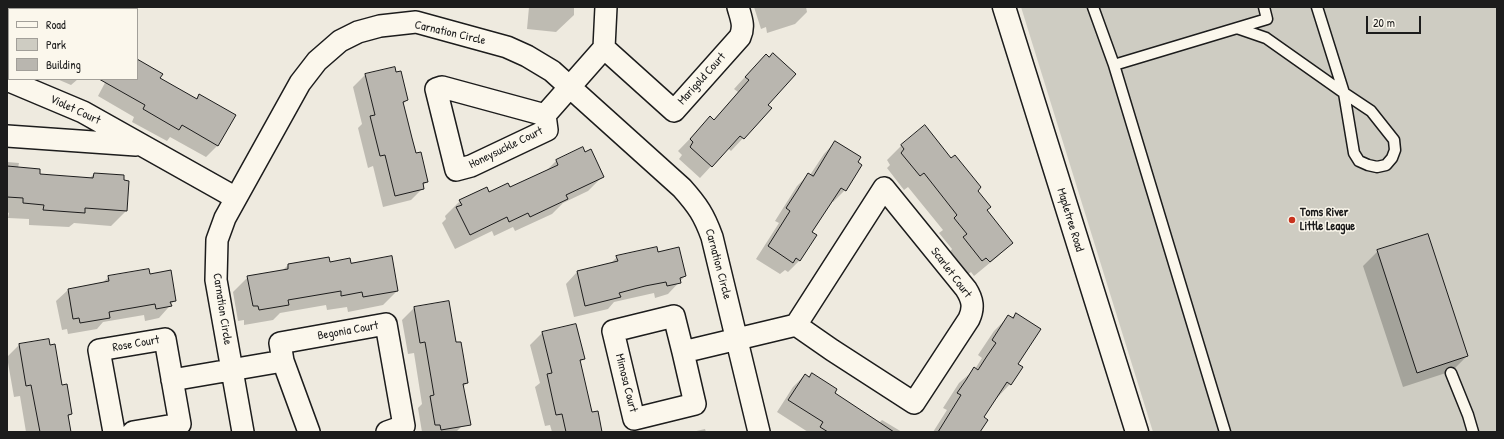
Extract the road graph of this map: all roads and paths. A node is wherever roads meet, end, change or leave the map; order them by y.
1 (606, 7) edge
2 (738, 7) edge
3 (1004, 7) edge
4 (1093, 7) edge
5 (1264, 7) edge
6 (1317, 7) edge
7 (398, 16) edge
8 (1237, 28) junction
9 (604, 48) junction
10 (1114, 65) junction
11 (7, 80) edge
12 (570, 87) junction
13 (1344, 94) junction
14 (545, 115) junction
15 (7, 136) edge
16 (140, 145) junction
17 (236, 198) junction
18 (796, 324) junction
19 (737, 339) junction
20 (683, 352) junction
21 (283, 361) junction
22 (232, 370) junction
23 (1451, 373) dead end
24 (172, 380) junction
25 (114, 432) edge
26 (133, 432) edge
27 (243, 432) edge
28 (309, 432) edge
29 (387, 432) edge
30 (759, 432) edge
31 (1137, 432) edge
32 (1225, 432) edge
33 (1473, 432) edge

1 - 9 street
2 - 9 street, Marigold Court
3 - 31 street, Mapletree Road
4 - 10 lane
5 - 8 lane
6 - 13 lane
7 - 12 street, Carnation Circle
7 - 17 street, Carnation Circle
8 - 10 lane
8 - 13 lane
9 - 12 street
10 - 32 lane
11 - 16 street, Violet Court
12 - 14 street, Honeysuckle Court
12 - 19 street, Carnation Circle
13 - 13 lane
14 - 14 street, Honeysuckle Court
15 - 16 street, Violet Court
16 - 17 street, Violet Court
17 - 22 street, Carnation Circle
18 - 18 street, Scarlet Court
18 - 19 street
19 - 20 street
19 - 30 street, Carnation Circle
20 - 20 street, Mimosa Court
21 - 22 street
21 - 28 street, Begonia Court
21 - 29 street, Begonia Court
22 - 24 street
22 - 27 street, Carnation Circle
23 - 33 lane
24 - 25 street, Rose Court
24 - 26 street, Rose Court

